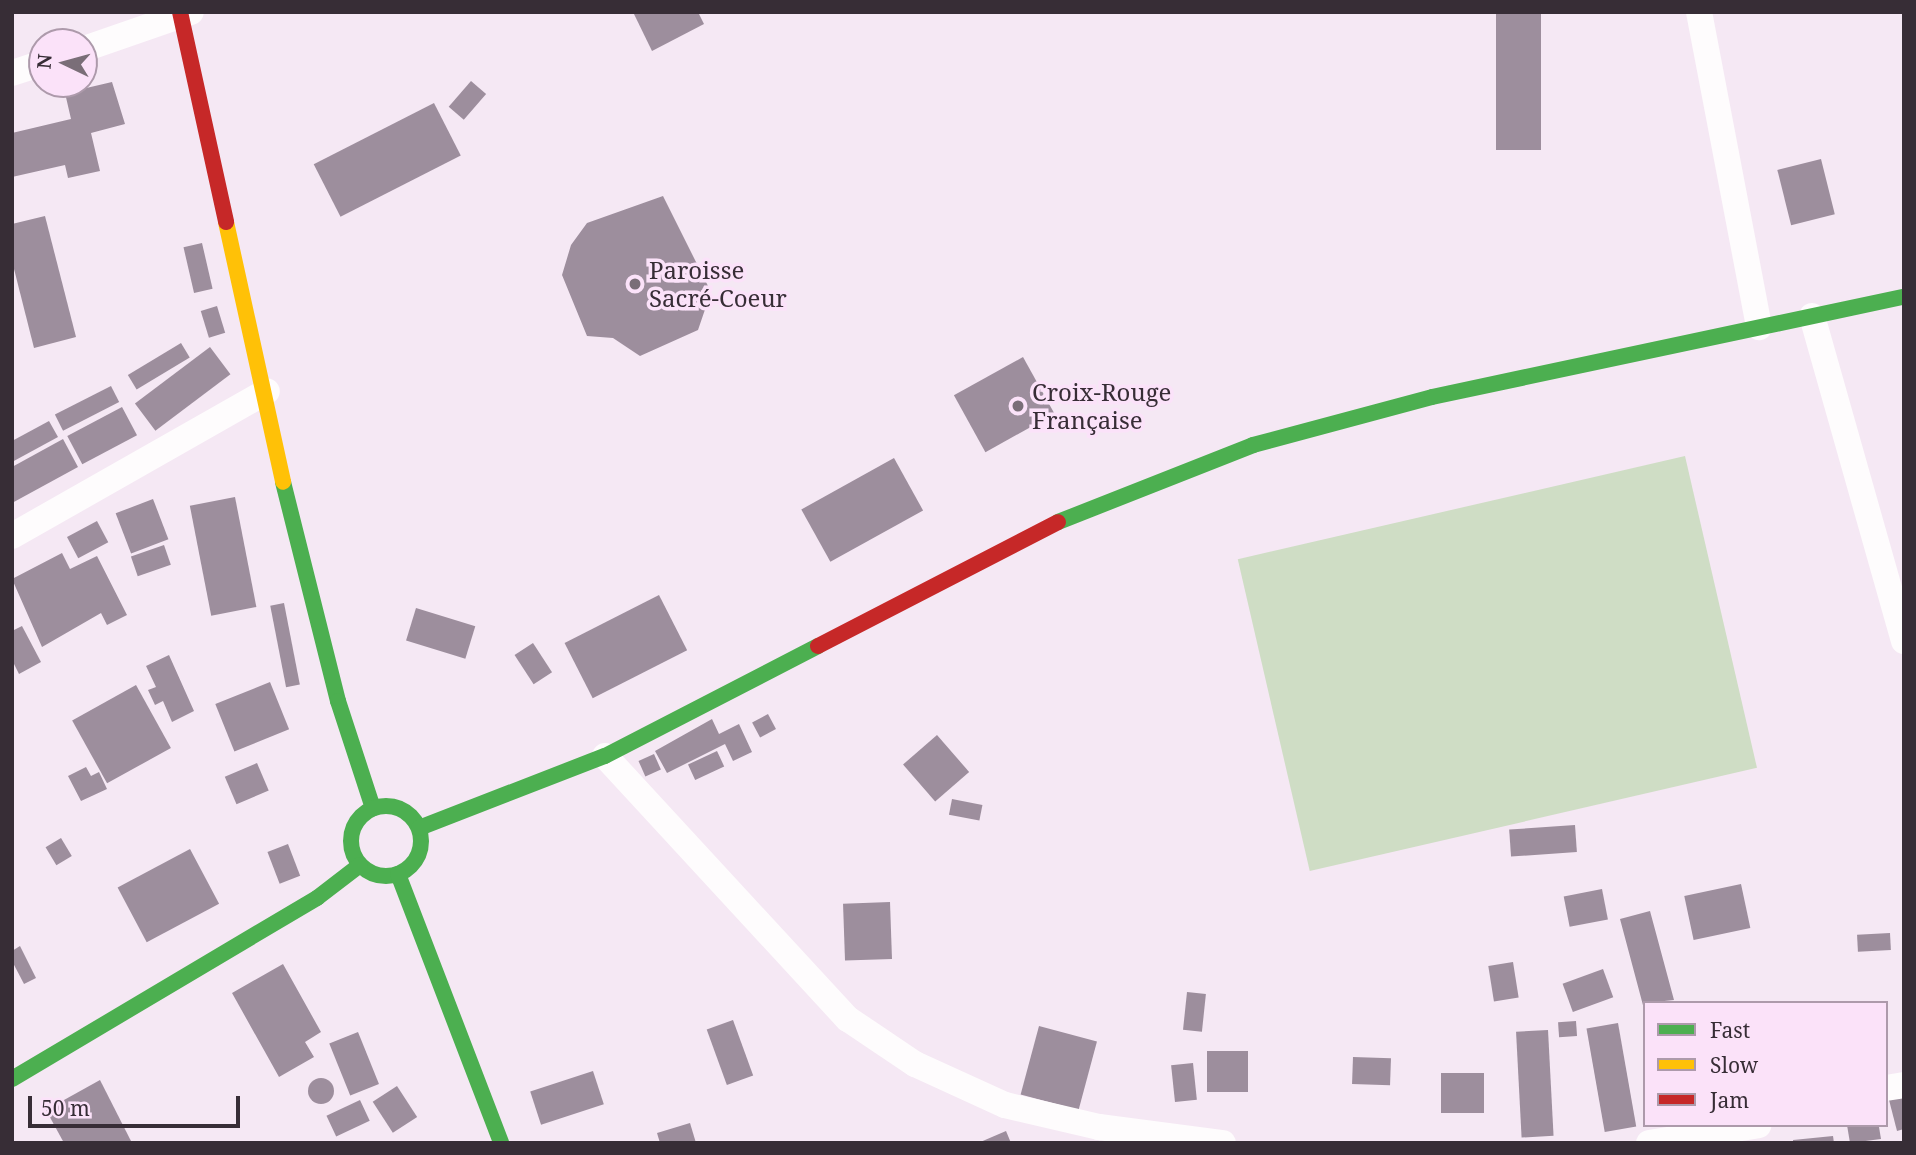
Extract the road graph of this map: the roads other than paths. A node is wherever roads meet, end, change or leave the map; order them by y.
1 (1699, 12) edge
2 (184, 14) edge
3 (98, 44) edge
4 (1904, 297) edge
5 (1812, 316) junction
6 (1759, 327) junction
7 (267, 391) junction
8 (12, 536) edge
9 (1904, 641) edge
10 (605, 756) junction
11 (373, 808) junction
12 (419, 828) junction
13 (360, 865) junction
14 (398, 874) junction
15 (12, 1079) edge
16 (1747, 1127) edge
17 (501, 1143) edge
18 (1223, 1143) edge
19 (1649, 1143) edge

1 - 6 street
2 - 3 street
2 - 7 main road
4 - 5 main road
5 - 6 main road
5 - 9 street
6 - 10 main road
7 - 8 street
7 - 11 main road
10 - 12 main road
10 - 18 street
11 - 12 main road
11 - 13 main road
12 - 14 main road
13 - 14 main road
13 - 15 main road
14 - 17 main road
16 - 19 street

